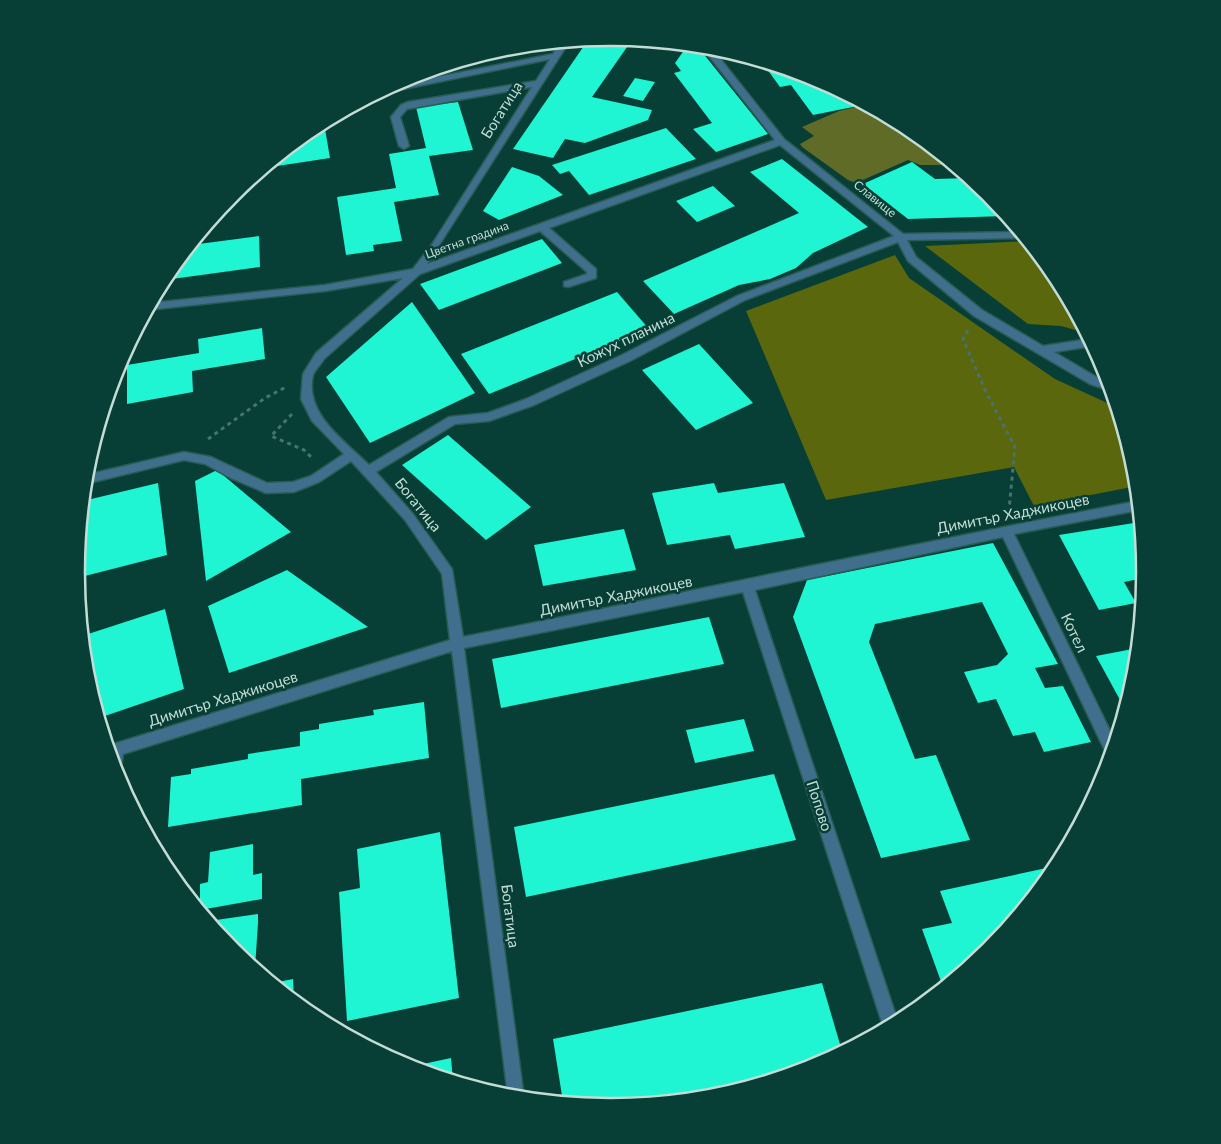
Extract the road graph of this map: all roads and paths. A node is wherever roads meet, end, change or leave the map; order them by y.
1 (560, 49) edge
2 (554, 56) junction
3 (713, 56) edge
4 (538, 83) junction
5 (415, 84) edge
6 (780, 141) junction
7 (404, 146) dead end
8 (542, 227) junction
9 (1014, 235) edge
10 (901, 237) junction
11 (416, 272) junction
12 (568, 284) dead end
13 (157, 305) edge
14 (978, 313) junction
15 (1084, 344) edge
16 (1044, 350) junction
17 (308, 374) junction
18 (1101, 384) edge
19 (277, 392) junction
20 (283, 398) dead end
21 (295, 410) dead end
22 (351, 454) junction
23 (184, 456) junction
24 (326, 471) junction
25 (368, 471) junction
26 (93, 478) edge
27 (1132, 507) edge
28 (1006, 530) junction
29 (747, 586) junction
30 (457, 644) junction
31 (1108, 741) edge
32 (116, 749) edge
33 (889, 1018) edge
34 (515, 1089) edge

1 - 2 street, Богатица
2 - 4 street, Богатица
2 - 5 street
3 - 6 street, Славище
4 - 7 street
4 - 11 street, Богатица
6 - 8 street, Цветна градина
6 - 10 street, Славище
8 - 11 street, Цветна градина
8 - 12 street
9 - 10 street, Кожух планина
10 - 14 street, Славище
10 - 25 street, Кожух планина
11 - 13 street, Цветна градина
11 - 17 street, Богатица
14 - 16 street, Славище
14 - 28 path
15 - 16 street
16 - 18 street, Славище
17 - 19 path
17 - 22 street, Богатица
19 - 20 path
19 - 23 path
21 - 24 path
22 - 24 street
22 - 25 street, Богатица
23 - 24 street
23 - 26 street
25 - 30 street, Богатица
27 - 28 street, Димитър Хаджикоцев
28 - 29 street, Димитър Хаджикоцев
28 - 31 street, Котел
29 - 30 street, Димитър Хаджикоцев
29 - 33 street, Попово
30 - 32 street, Димитър Хаджикоцев
30 - 34 street, Богатица

